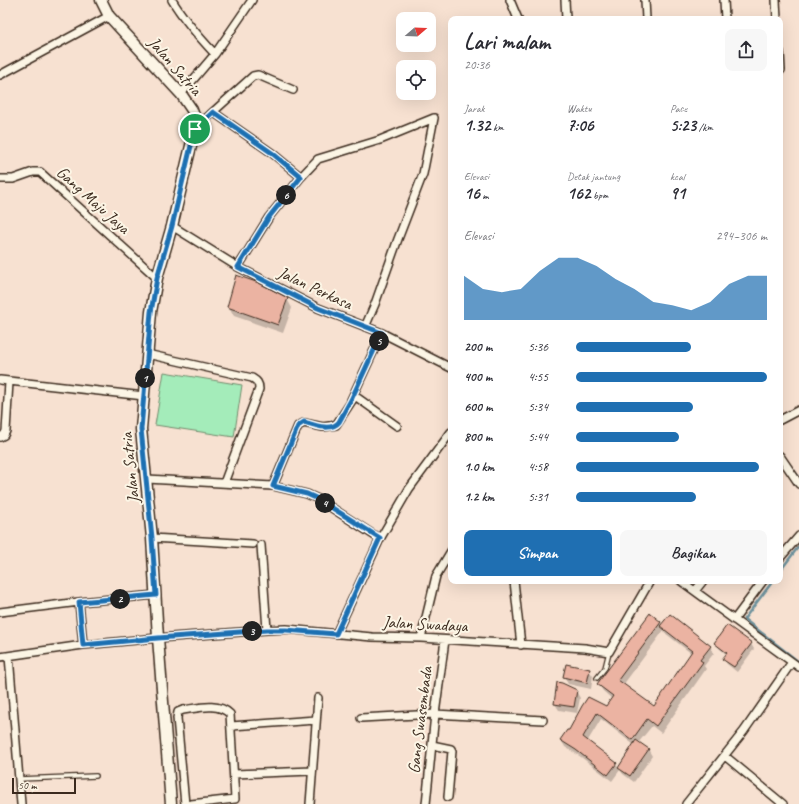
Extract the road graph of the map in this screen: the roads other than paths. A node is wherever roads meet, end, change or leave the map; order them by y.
1 (101, 0) edge
2 (172, 0) edge
3 (252, 0) edge
4 (510, 0) edge
5 (565, 0) edge
6 (646, 0) edge
7 (724, 0) edge
8 (776, 0) edge
9 (109, 16) junction
10 (517, 16) edge
11 (566, 16) edge
12 (646, 16) edge
13 (725, 16) edge
14 (777, 16) edge
15 (215, 54) junction
16 (0, 75) edge
17 (293, 90) dead end
18 (181, 94) junction
19 (213, 112) junction
20 (195, 129) junction
21 (301, 177) junction
22 (0, 179) edge
23 (172, 226) junction
24 (238, 267) junction
25 (157, 278) junction
26 (364, 327) junction
27 (382, 333) junction
28 (147, 354) junction
29 (448, 366) edge
30 (0, 380) edge
31 (10, 382) junction
32 (144, 396) junction
33 (351, 400) junction
34 (799, 410) edge
35 (783, 418) edge
36 (397, 426) dead end
37 (448, 436) edge
38 (0, 437) edge
39 (783, 460) edge
40 (147, 479) junction
41 (224, 483) junction
42 (799, 484) edge
43 (273, 486) junction
44 (799, 536) edge
45 (152, 538) junction
46 (380, 538) junction
47 (253, 544) dead end
48 (261, 545) dead end
49 (783, 555) edge
50 (448, 556) edge
51 (514, 584) edge
52 (648, 584) edge
53 (685, 584) edge
54 (701, 584) edge
55 (761, 584) edge
56 (695, 591) junction
57 (156, 595) junction
58 (79, 602) junction
59 (0, 612) edge
60 (734, 620) junction
61 (267, 630) junction
62 (336, 634) junction
63 (158, 638) junction
64 (421, 638) junction
65 (445, 640) junction
66 (83, 645) junction
67 (521, 645) junction
68 (610, 652) junction
69 (9, 656) junction
70 (0, 657) edge
71 (792, 662) junction
72 (799, 668) edge
73 (596, 678) dead end
74 (318, 698) dead end
75 (435, 714) junction
76 (361, 718) dead end
77 (316, 720) junction
78 (543, 720) dead end
79 (231, 726) junction
80 (432, 744) junction
81 (725, 756) junction
82 (312, 771) junction
83 (234, 774) junction
84 (96, 776) dead end
85 (18, 779) junction
86 (448, 797) dead end
87 (236, 802) edge
88 (21, 804) edge
89 (171, 804) edge
90 (185, 804) edge
91 (191, 804) edge
92 (310, 804) edge
93 (426, 804) edge
94 (686, 804) edge
95 (783, 804) edge

1 - 9 street, Jalan Satria
2 - 15 street
3 - 15 street
4 - 10 street
5 - 11 street
6 - 12 street
7 - 13 street
8 - 14 street
9 - 16 street
9 - 18 street, Jalan Satria
15 - 18 street
17 - 19 street
18 - 20 street, Jalan Satria
19 - 20 street
19 - 21 street
20 - 23 street, Jalan Satria
21 - 24 street
21 - 26 street
22 - 25 street, Gang Maju Jaya
23 - 24 street, Jalan Perkasa
23 - 25 street, Jalan Satria
24 - 26 street, Jalan Perkasa
25 - 28 street, Jalan Satria
26 - 27 street, Jalan Perkasa
27 - 29 street, Jalan Perkasa
27 - 33 street
28 - 32 street, Jalan Satria
28 - 41 street
30 - 31 street
31 - 32 street
31 - 38 street
32 - 40 street, Jalan Satria
33 - 36 street
33 - 43 street
34 - 35 street
37 - 46 street
39 - 42 street
40 - 41 street
40 - 45 street, Jalan Satria
41 - 43 street
43 - 46 street
44 - 49 street
45 - 47 street
45 - 57 street, Jalan Satria
46 - 62 street
48 - 61 street
50 - 64 street
51 - 67 street
52 - 68 street
53 - 56 street
54 - 56 street
55 - 60 street
56 - 60 street
57 - 58 street
57 - 63 street, Jalan Satria
58 - 59 street
58 - 66 street
60 - 71 street
61 - 62 street, Jalan Swadaya
61 - 63 street, Jalan Swadaya
62 - 64 street, Jalan Swadaya
63 - 66 street, Jalan Swadaya
63 - 89 street, Jalan Satria
64 - 65 street, Jalan Swadaya
65 - 67 street, Jalan Swadaya
65 - 75 street, Gang Swasembada
66 - 69 street, Jalan Swadaya
67 - 68 street, Jalan Swadaya
68 - 73 lane
69 - 70 street, Jalan Swadaya
69 - 85 street
71 - 72 street
71 - 81 street
74 - 77 street
75 - 76 street
75 - 78 street
75 - 80 street, Gang Swasembada
77 - 79 street
77 - 82 street
79 - 83 street
79 - 90 street
80 - 86 street
80 - 93 street, Gang Swasembada
81 - 94 street
81 - 95 street
82 - 83 street
82 - 92 street
83 - 87 street
84 - 85 lane
85 - 88 street
87 - 91 street

